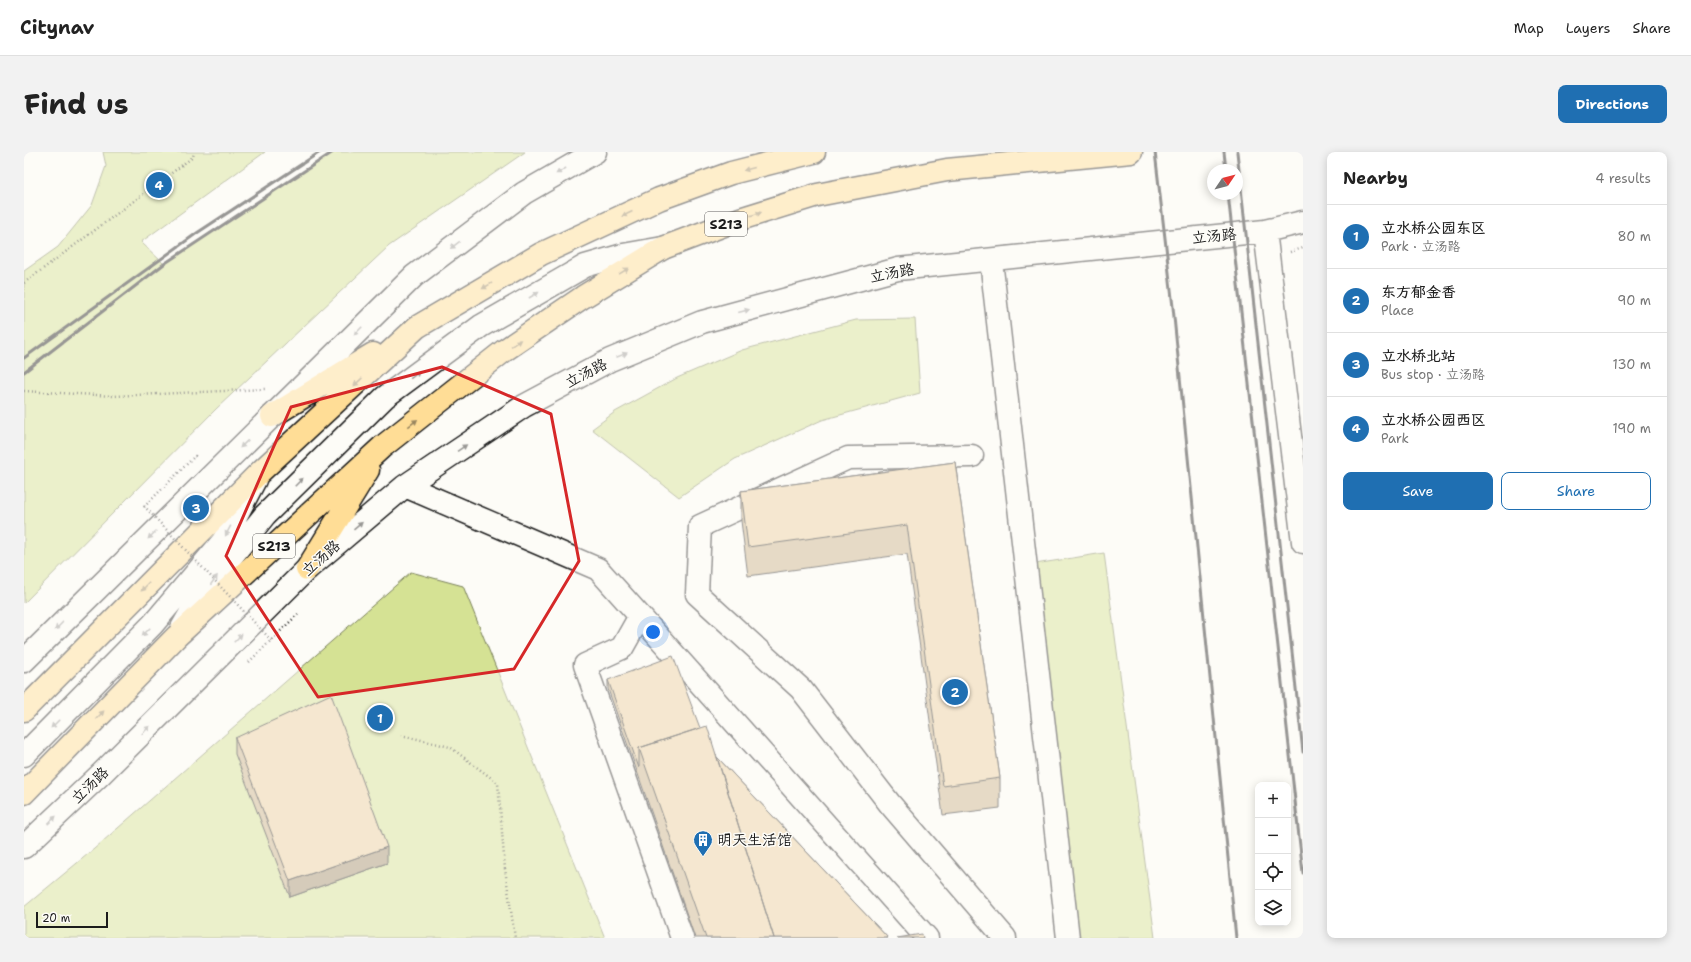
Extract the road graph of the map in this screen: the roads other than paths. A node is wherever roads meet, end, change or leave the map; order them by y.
1 (595, 152) edge
2 (814, 152) edge
3 (1131, 152) edge
4 (1303, 222) edge
5 (1265, 231) junction
6 (663, 248) junction
7 (990, 260) junction
8 (417, 327) junction
9 (272, 416) junction
10 (382, 447) junction
11 (972, 456) dead end
12 (260, 472) junction
13 (405, 486) junction
14 (1303, 542) edge
15 (307, 570) junction
16 (640, 616) junction
17 (177, 636) junction
18 (24, 661) edge
19 (24, 710) edge
20 (24, 755) edge
21 (24, 793) edge
22 (24, 847) edge
23 (682, 938) edge
24 (927, 938) edge
25 (1005, 938) edge
26 (1068, 938) edge

1 -> 9 street
2 -> 8 main road
6 -> 3 main road, S213
4 - 5 street, 立汤路 / S213
5 - 7 street, 立汤路 / S213
5 - 14 street
10 -> 6 main road, S213
17 -> 6 street
13 -> 7 street, 立汤路 / S213
7 - 26 street
8 - 9 main road
8 -> 12 main road
9 -> 18 street
10 - 15 main road
10 - 17 main road, S213
11 - 25 street
12 -> 19 main road
12 -> 20 street
15 -> 13 street, 立汤路 / S213
13 - 16 street
22 -> 15 street, 立汤路 / S213
16 - 23 street
16 - 24 street
21 -> 17 main road, S213

